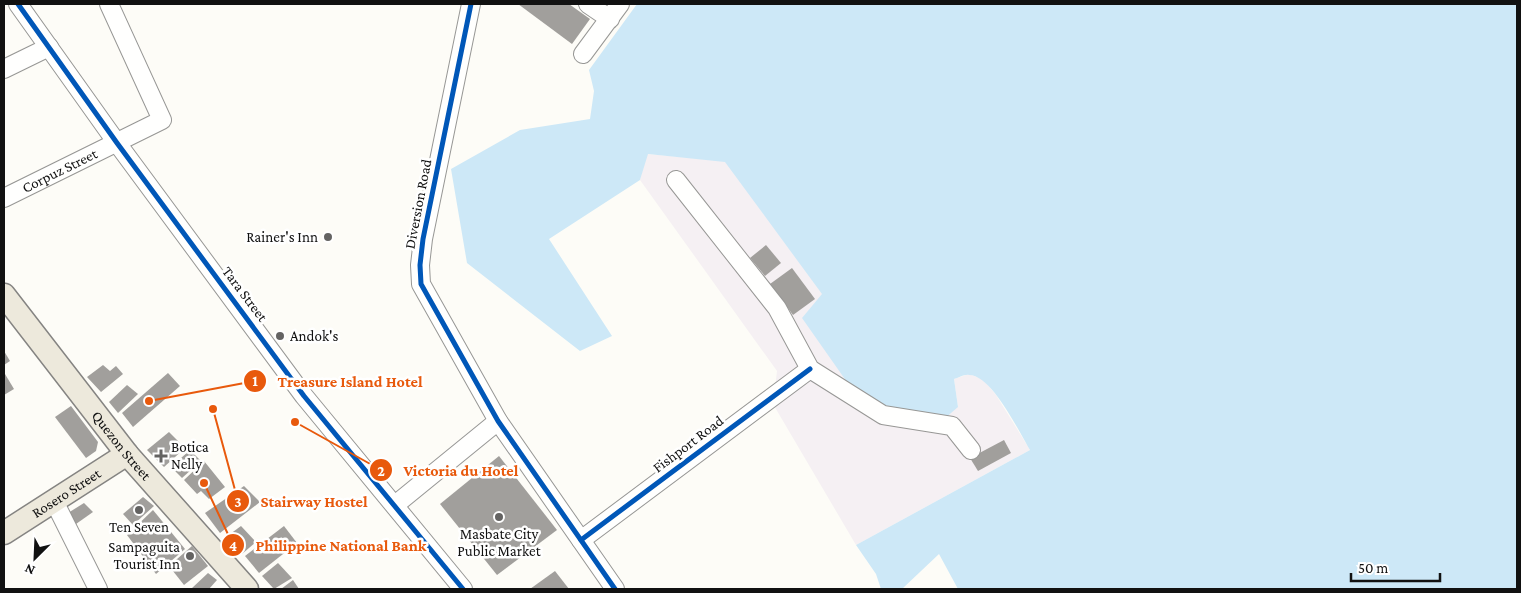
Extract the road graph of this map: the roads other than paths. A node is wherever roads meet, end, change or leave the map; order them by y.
1 (18, 4) edge
2 (109, 4) edge
3 (471, 4) edge
4 (588, 4) edge
5 (620, 4) edge
6 (610, 18) junction
7 (49, 48) junction
8 (583, 54) dead end
9 (4, 69) edge
10 (116, 143) junction
11 (676, 180) dead end
12 (4, 198) edge
13 (4, 295) edge
14 (810, 369) junction
15 (498, 421) junction
16 (971, 450) dead end
17 (127, 454) junction
18 (54, 501) junction
19 (395, 504) junction
20 (4, 533) edge
21 (581, 540) junction
22 (98, 589) edge
23 (247, 589) edge
24 (462, 589) edge
25 (615, 589) edge

1 - 7 street, Tara Street
2 - 10 street, Corpuz Street
3 - 15 street, Diversion Road
4 - 6 street
5 - 6 street
6 - 8 street
7 - 9 street
7 - 10 street, Tara Street
10 - 12 street, Corpuz Street
10 - 19 street, Tara Street
11 - 14 street
13 - 17 main road, Quezon Street
14 - 16 street
14 - 21 street, Fishport Road
15 - 19 street
15 - 21 street, Diversion Road
17 - 18 main road, Rosero Street
17 - 23 main road, Quezon Street
18 - 20 main road, Rosero Street
18 - 22 street
19 - 24 street, Tara Street
21 - 25 street, Diversion Road

